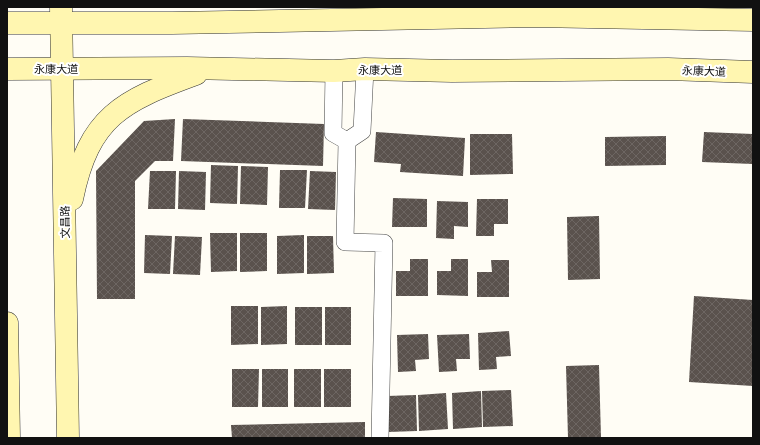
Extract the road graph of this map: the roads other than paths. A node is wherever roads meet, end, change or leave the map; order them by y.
1 (152, 7) edge
2 (61, 15) edge
3 (753, 20) edge
4 (7, 23) edge
5 (188, 23) junction
6 (7, 69) edge
7 (63, 69) junction
8 (208, 69) junction
9 (364, 69) junction
10 (334, 71) junction
11 (753, 72) edge
12 (347, 141) junction
13 (65, 236) junction
14 (7, 323) edge
15 (9, 438) edge
16 (68, 438) edge
17 (380, 438) edge

1 - 5 main road
2 - 4 main road
2 - 5 main road
2 - 7 main road, 文昌路
3 - 5 main road
6 - 7 main road, 永康大道
7 - 8 main road, 永康大道
7 - 13 main road, 文昌路
8 - 10 main road, 永康大道
8 - 13 main road
9 - 10 main road, 永康大道
9 - 11 main road, 永康大道
9 - 12 street
10 - 12 street
12 - 17 street
13 - 16 main road, 文昌路
14 - 15 main road

